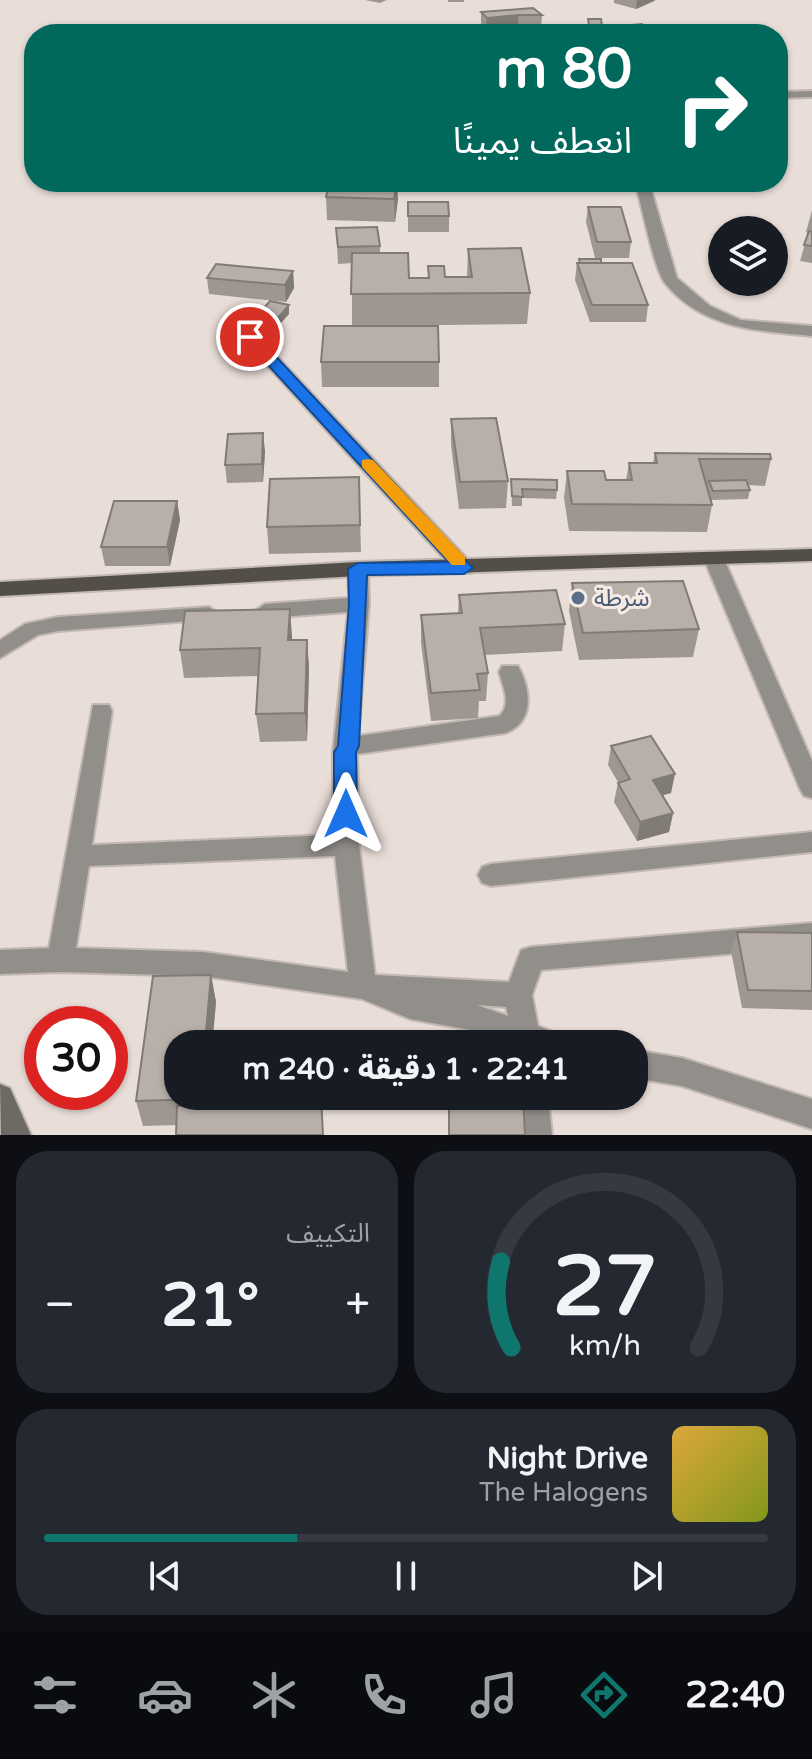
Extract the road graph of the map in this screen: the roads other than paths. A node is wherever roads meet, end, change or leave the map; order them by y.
1 (812, 94) edge
2 (788, 95) edge
3 (645, 192) edge
4 (812, 331) edge
5 (250, 337) dead end
6 (812, 555) edge
7 (714, 559) junction
8 (464, 568) junction
9 (358, 569) junction
10 (0, 589) edge
11 (359, 604) junction
12 (0, 650) edge
13 (510, 672) dead end
14 (101, 711) dead end
15 (801, 744) edge
16 (348, 746) junction
17 (812, 789) edge
18 (812, 842) edge
19 (346, 845) junction
20 (80, 856) junction
21 (491, 875) dead end
22 (812, 935) edge
23 (61, 960) junction
24 (0, 962) edge
25 (363, 987) junction
26 (518, 995) junction
27 (506, 1030) edge
28 (531, 1030) edge
29 (648, 1066) edge
30 (0, 1098) edge
31 (534, 1110) edge
32 (812, 1114) edge
33 (16, 1135) edge
34 (537, 1135) edge

1 - 2 street
3 - 4 street
5 - 8 street
6 - 7 main road
7 - 8 main road
7 - 15 street
8 - 9 main road
9 - 10 main road
9 - 11 street
11 - 12 street
11 - 16 street
13 - 16 street
14 - 20 street
15 - 17 street
16 - 19 street
18 - 21 street
19 - 20 street
19 - 25 street
20 - 23 street
22 - 26 street
23 - 24 street
23 - 25 street
25 - 26 street
25 - 27 street
26 - 28 street
29 - 32 street
30 - 33 main road
31 - 34 street

